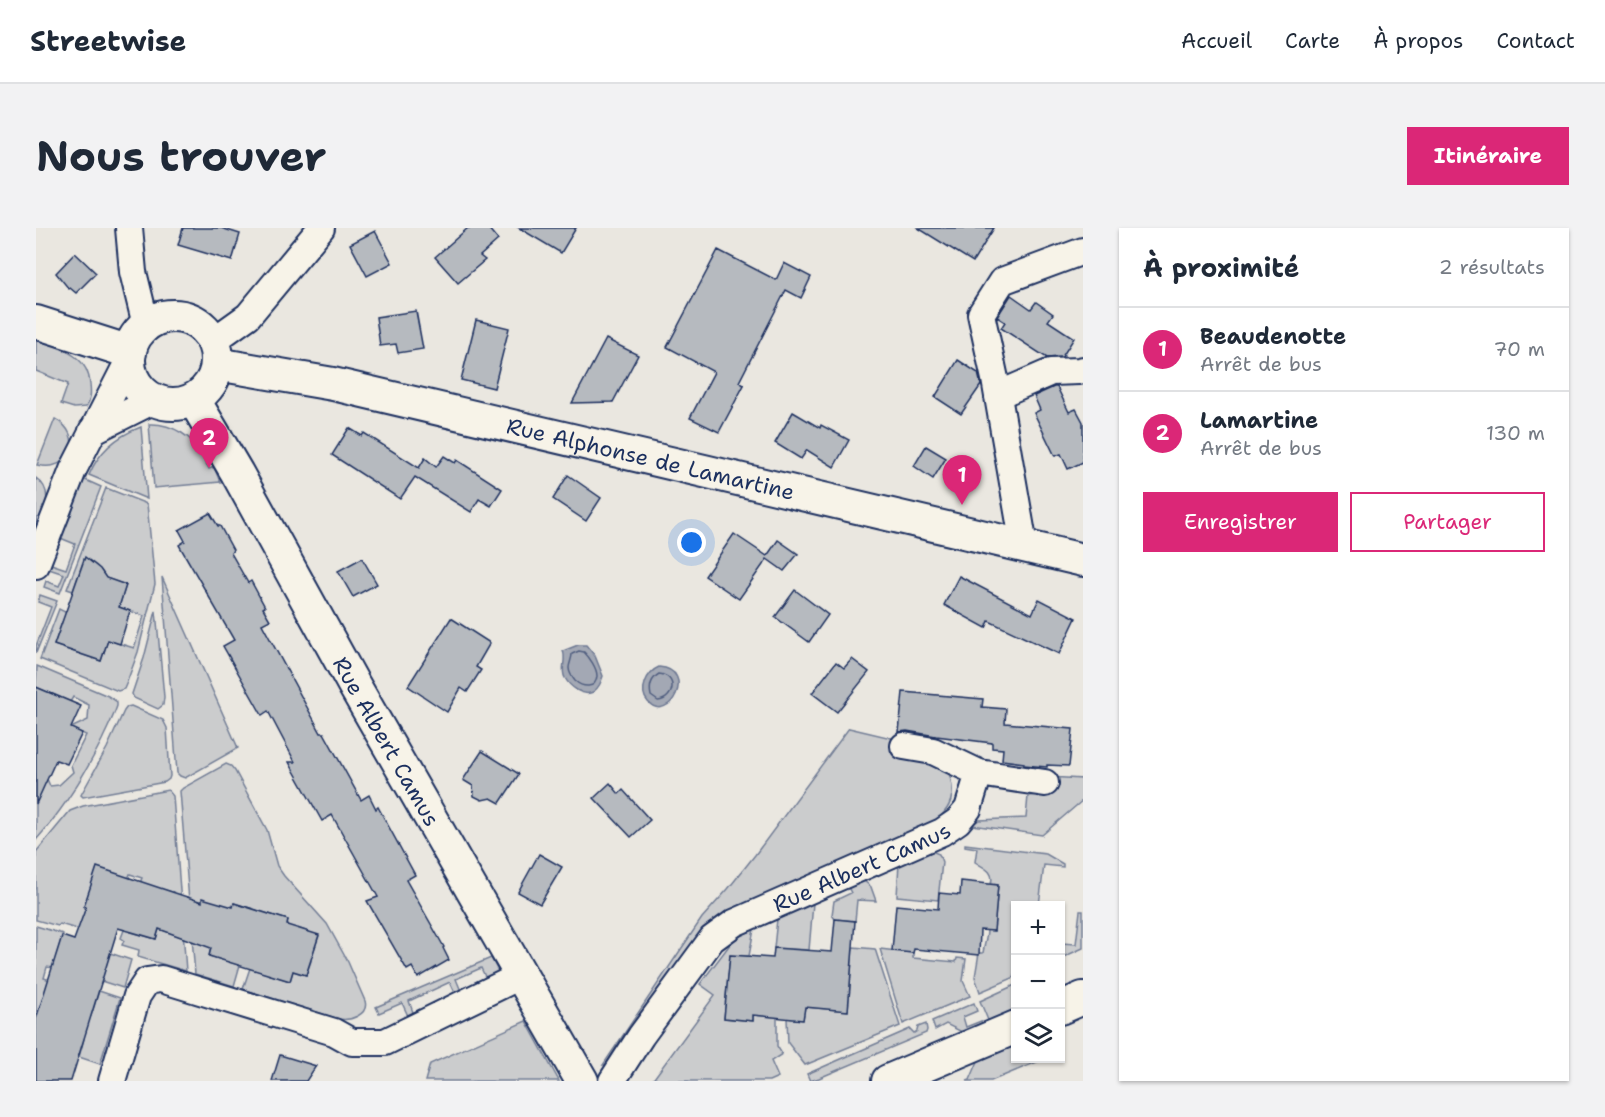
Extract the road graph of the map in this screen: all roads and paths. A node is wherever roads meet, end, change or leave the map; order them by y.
1 (129, 228) edge
2 (321, 228) edge
3 (1083, 251) edge
4 (36, 322) edge
5 (146, 326) junction
6 (215, 353) junction
7 (129, 356) junction
8 (1083, 370) edge
9 (998, 395) junction
10 (154, 400) junction
11 (194, 400) junction
12 (92, 431) junction
13 (1024, 546) junction
14 (1083, 560) edge
15 (36, 565) edge
16 (904, 746) dead end
17 (979, 772) junction
18 (1045, 783) dead end
19 (522, 975) junction
20 (1083, 998) edge
21 (1065, 1006) edge
22 (1011, 1029) edge
23 (112, 1081) edge
24 (582, 1081) edge
25 (612, 1081) edge
26 (888, 1081) edge

1 - 5 street
2 - 6 street
3 - 9 street
4 - 7 street
5 - 6 street
5 - 7 street
6 - 11 street
6 - 13 street, Rue Alphonse de Lamartine
7 - 10 street
7 - 12 street
8 - 9 street
9 - 13 street
10 - 11 street
10 - 12 street
11 - 19 street, Rue Albert Camus
12 - 15 street
13 - 14 street, Rue Alphonse de Lamartine
16 - 17 street
17 - 18 street
17 - 25 street, Rue Albert Camus
19 - 23 street
19 - 24 street, Rue Albert Camus
20 - 21 street
22 - 26 street

